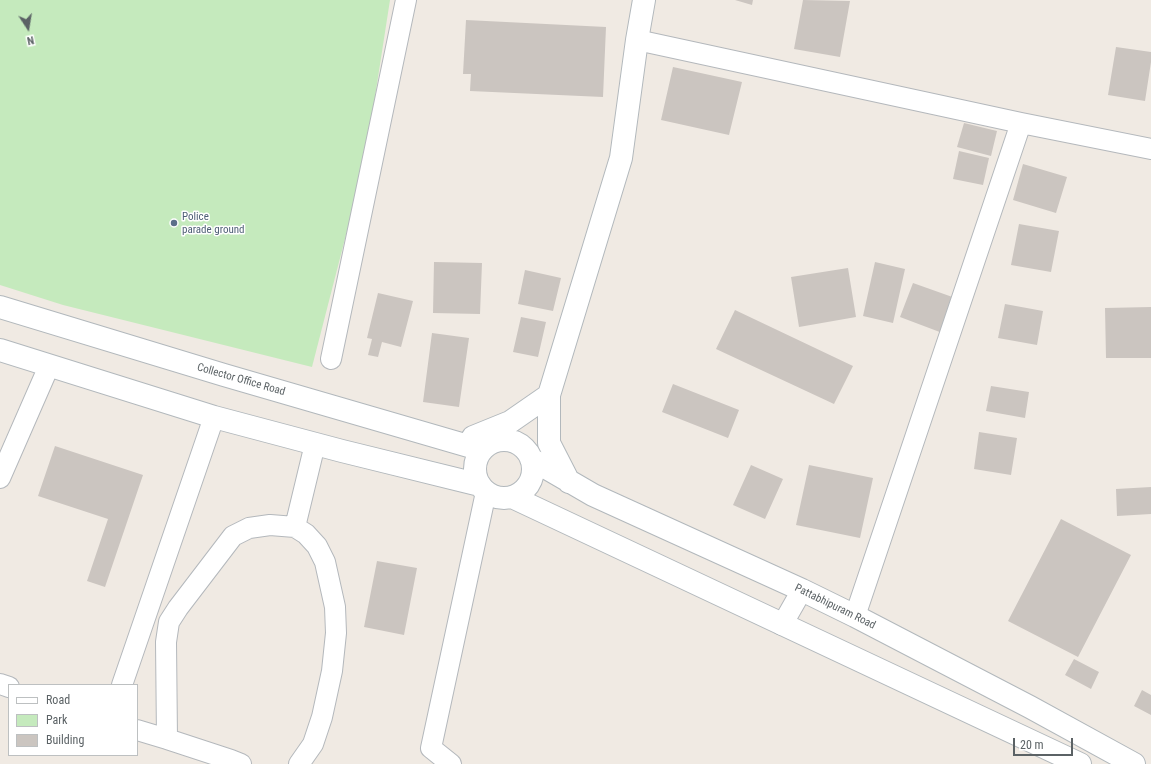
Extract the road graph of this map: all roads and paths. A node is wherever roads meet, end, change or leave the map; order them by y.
1 (406, 0) edge
2 (644, 0) edge
3 (637, 40) junction
4 (1021, 124) junction
5 (1151, 149) edge
6 (0, 307) edge
7 (0, 350) edge
8 (331, 359) dead end
9 (49, 366) junction
10 (549, 395) junction
11 (214, 417) junction
12 (458, 442) junction
13 (315, 444) junction
14 (482, 450) junction
15 (531, 459) junction
16 (0, 478) edge
17 (569, 482) junction
18 (483, 489) junction
19 (512, 497) junction
20 (295, 527) junction
21 (802, 590) junction
22 (855, 616) junction
23 (782, 624) junction
24 (122, 684) edge
25 (138, 730) edge
26 (167, 738) junction
27 (428, 756) edge
28 (241, 764) edge
29 (299, 764) edge
30 (451, 764) edge
31 (1080, 764) edge
32 (1134, 764) edge

1 - 8 street
2 - 3 street
3 - 4 street
3 - 10 street
4 - 5 street
4 - 22 street
6 - 12 street, Collector Office Road
7 - 9 street
9 - 11 street
9 - 16 street
10 - 12 street
10 - 17 street
11 - 13 street
11 - 24 street
12 - 14 street, Collector Office Road
13 - 18 street
13 - 20 street
14 - 15 street, Pattabhipuram Road
14 - 18 street
15 - 17 street, Pattabhipuram Road
15 - 19 street
17 - 21 street, Pattabhipuram Road
18 - 19 street
18 - 27 street
19 - 23 street
20 - 26 street
20 - 29 street
21 - 22 street, Pattabhipuram Road
21 - 23 street
22 - 32 street, Pattabhipuram Road
23 - 31 street
25 - 26 street
26 - 28 street
27 - 30 street

